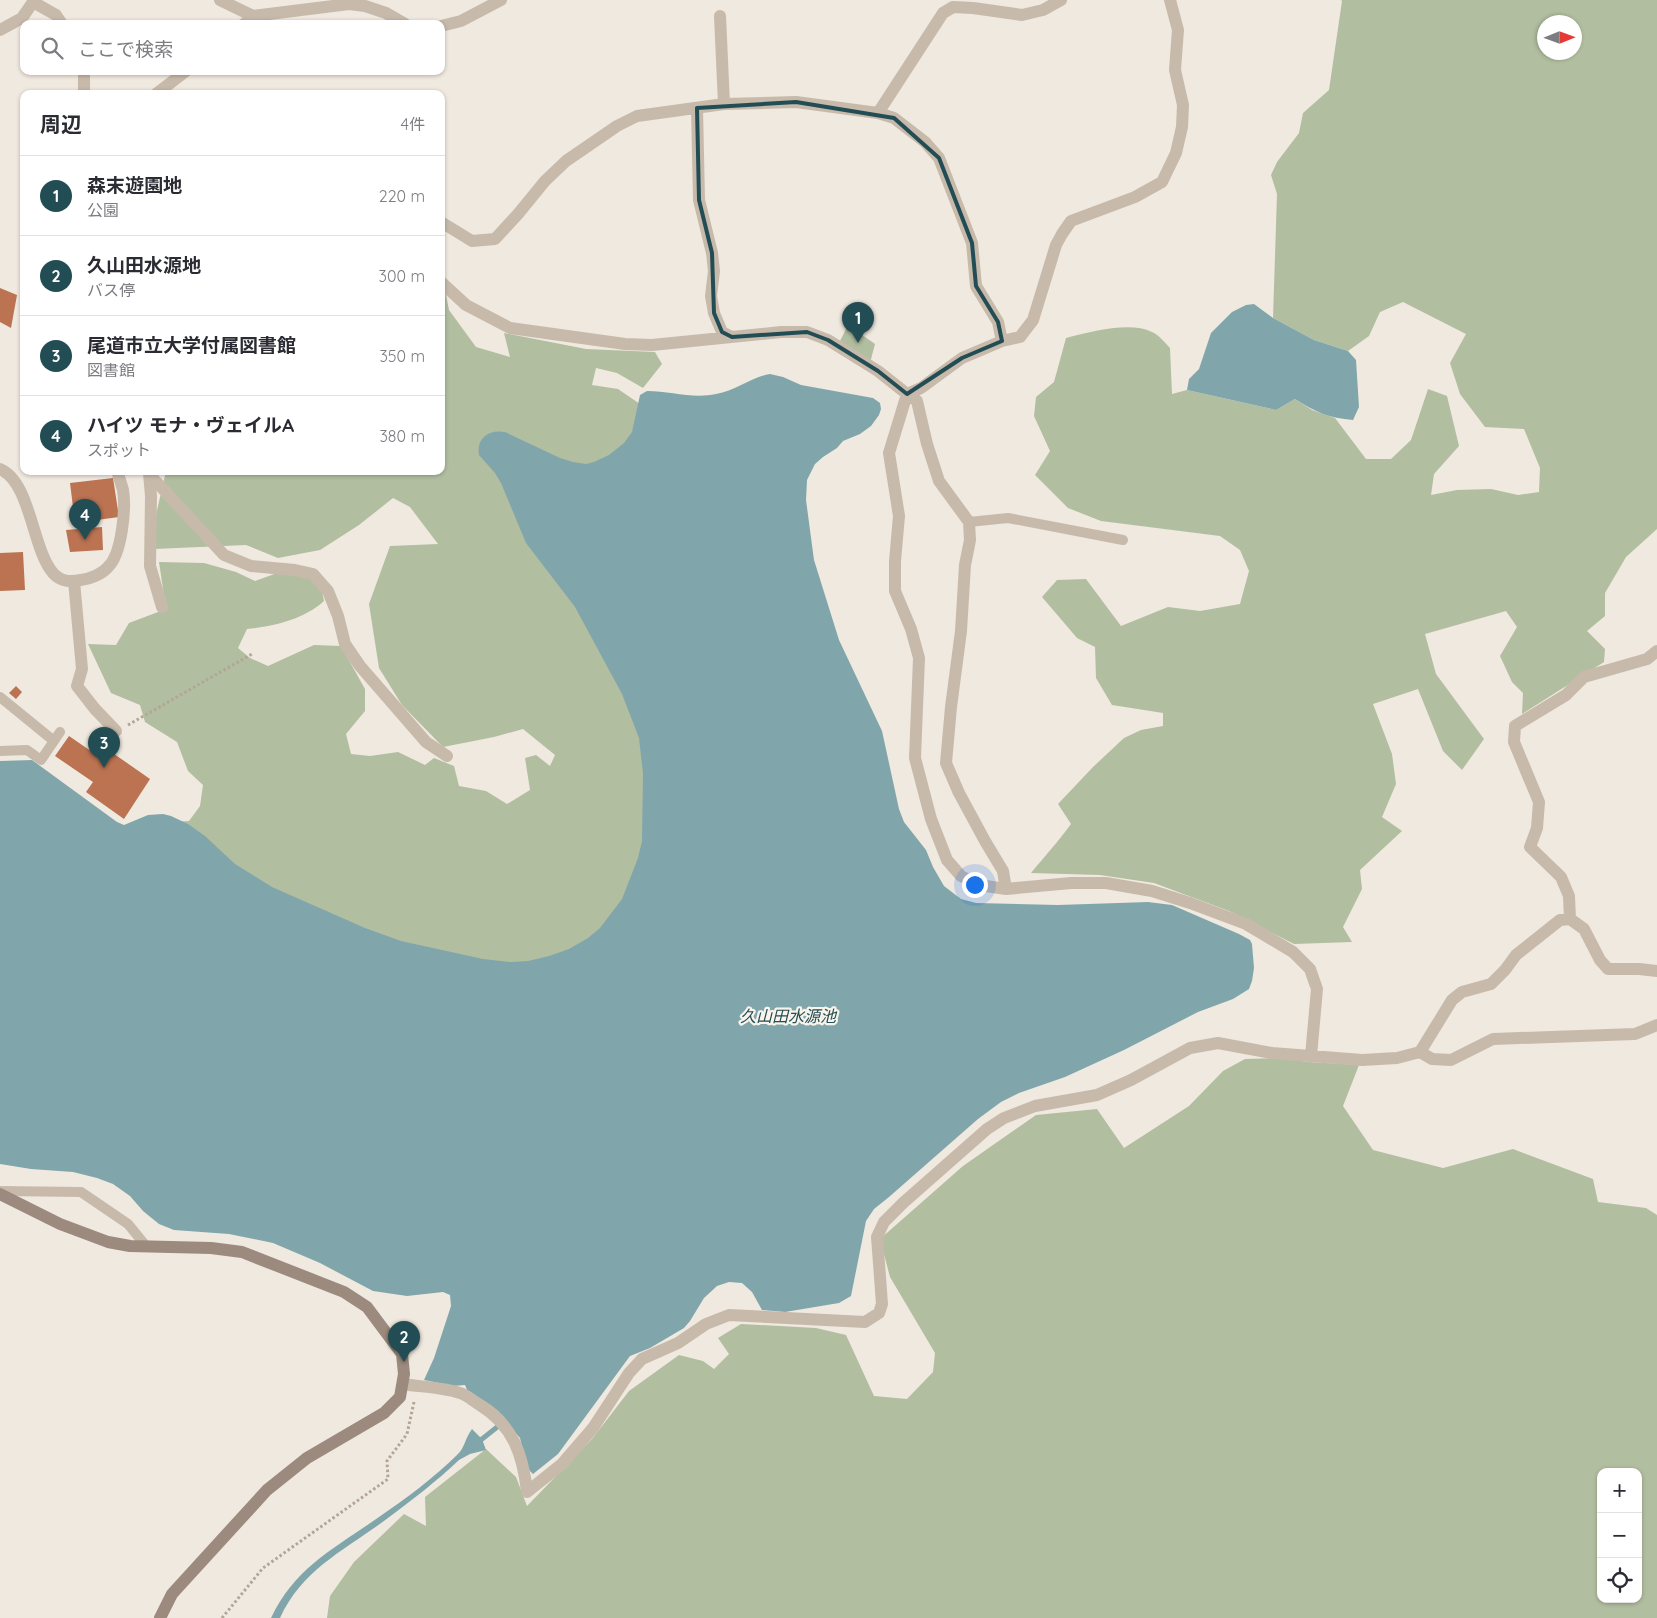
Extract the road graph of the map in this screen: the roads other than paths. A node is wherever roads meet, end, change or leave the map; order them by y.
1 (220, 0) edge
2 (501, 0) edge
3 (1061, 0) edge
4 (1170, 0) edge
5 (33, 1) edge
6 (720, 16) dead end
7 (59, 20) edge
8 (249, 20) edge
9 (399, 20) edge
10 (445, 25) edge
11 (0, 30) edge
12 (84, 75) edge
13 (181, 75) edge
14 (84, 90) edge
15 (161, 90) edge
16 (724, 104) junction
17 (697, 108) junction
18 (878, 113) junction
19 (445, 224) edge
20 (445, 286) edge
21 (732, 337) junction
22 (1002, 341) junction
23 (907, 394) junction
24 (0, 469) edge
25 (118, 475) edge
26 (148, 475) edge
27 (150, 475) edge
28 (970, 522) junction
29 (1123, 540) dead end
30 (74, 581) junction
31 (162, 607) dead end
32 (1657, 651) edge
33 (0, 698) edge
34 (116, 732) road end
35 (0, 751) edge
36 (447, 756) dead end
37 (1006, 888) junction
38 (1570, 919) junction
39 (1657, 971) edge
40 (1657, 1025) edge
41 (1420, 1052) junction
42 (1311, 1056) junction
43 (0, 1192) edge
44 (146, 1246) junction
45 (402, 1384) junction
46 (160, 1618) edge

1 - 8 street
2 - 10 street
3 - 18 street
4 - 22 street
5 - 7 street
5 - 11 street
6 - 16 street
8 - 9 street
12 - 14 street
13 - 15 street
16 - 17 street
16 - 18 street
17 - 19 street
17 - 21 street
18 - 22 street
20 - 21 street
21 - 23 street
22 - 23 street
23 - 28 street
23 - 37 street
24 - 30 street
25 - 30 street
26 - 31 street
27 - 36 street
28 - 29 lane
28 - 37 street
30 - 34 street
32 - 38 street
33 - 35 lane
37 - 42 street
38 - 39 street
38 - 41 street
40 - 41 street
41 - 42 street
42 - 45 street
43 - 44 street
43 - 44 lane
44 - 45 street
45 - 46 street

